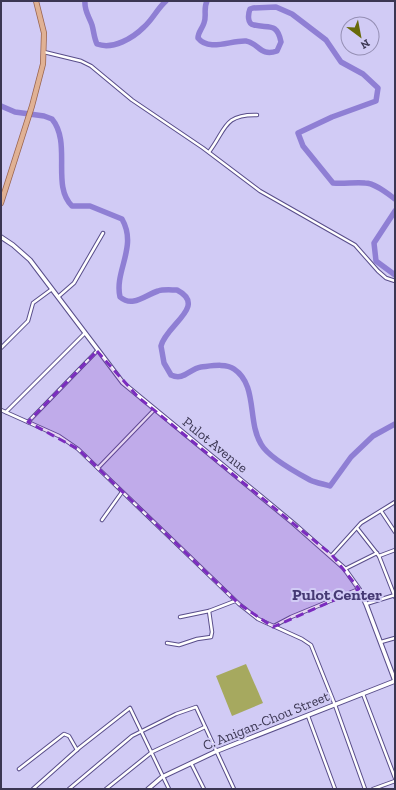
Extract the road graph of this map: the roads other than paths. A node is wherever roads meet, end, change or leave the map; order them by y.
1 (36, 1) edge
2 (44, 52) junction
3 (257, 115) dead end
4 (209, 152) junction
5 (1, 203) edge
6 (103, 233) dead end
7 (1, 237) edge
8 (395, 281) edge
9 (52, 289) junction
10 (58, 297) junction
11 (84, 334) junction
12 (1, 348) edge
13 (97, 351) junction
14 (1, 410) edge
15 (154, 410) junction
16 (6, 412) junction
17 (28, 422) junction
18 (98, 468) junction
19 (122, 492) junction
20 (395, 502) edge
21 (381, 511) junction
22 (102, 520) dead end
23 (356, 528) junction
24 (395, 532) edge
25 (395, 550) edge
26 (332, 555) junction
27 (378, 555) junction
28 (345, 569) junction
29 (359, 589) junction
30 (395, 596) edge
31 (235, 601) junction
32 (366, 604) junction
33 (209, 611) junction
34 (180, 617) dead end
35 (273, 627) junction
36 (395, 638) edge
37 (381, 642) junction
38 (167, 643) dead end
39 (395, 681) edge
40 (363, 694) junction
41 (335, 705) junction
42 (308, 716) junction
43 (205, 727) junction
44 (142, 731) junction
45 (77, 750) junction
46 (217, 751) junction
47 (152, 752) junction
48 (191, 763) junction
49 (19, 769) dead end
50 (162, 777) junction
51 (395, 778) edge
52 (395, 781) edge
53 (33, 789) edge
54 (69, 789) edge
55 (106, 789) edge
56 (148, 789) edge
57 (169, 789) edge
58 (204, 789) edge
59 (234, 789) edge
60 (335, 789) edge
61 (366, 789) edge
62 (373, 789) edge

1 - 2 main road
2 - 4 street
2 - 5 main road
3 - 4 street
4 - 8 street
6 - 10 street
7 - 9 street, Pulot Avenue
9 - 10 street, Pulot Avenue
9 - 12 street
10 - 11 street, Pulot Avenue
11 - 13 street, Pulot Avenue
11 - 16 street
13 - 15 street, Pulot Avenue
13 - 17 street
14 - 16 street
15 - 18 street
15 - 26 street, Pulot Avenue
16 - 17 street
17 - 18 street
18 - 19 street
19 - 22 street
19 - 31 street
20 - 21 street
21 - 23 street
21 - 24 street
23 - 26 street
23 - 27 street
25 - 27 street
26 - 28 street, Pulot Avenue
27 - 28 street
27 - 30 street
28 - 29 street, Pulot Avenue
29 - 32 street, Pulot Avenue
29 - 35 street
30 - 32 street
31 - 33 street
31 - 35 street
32 - 37 street, Pulot Avenue
33 - 34 street
33 - 38 street
35 - 41 street
36 - 37 street
37 - 39 street, Pulot Avenue
39 - 40 street, C. Anigan-Chou Street
40 - 41 street, C. Anigan-Chou Street
40 - 51 street
41 - 42 street, C. Anigan-Chou Street
41 - 61 street
42 - 46 street, C. Anigan-Chou Street
42 - 60 street
43 - 44 street
43 - 46 street
43 - 47 street
44 - 45 street
44 - 47 street
44 - 54 street
45 - 49 street
45 - 53 street
46 - 48 street, C. Anigan-Chou Street
46 - 59 street
47 - 50 street
47 - 55 street
48 - 50 street, C. Anigan-Chou Street
48 - 58 street
50 - 56 street, C. Anigan-Chou Street
50 - 57 street
52 - 62 street

